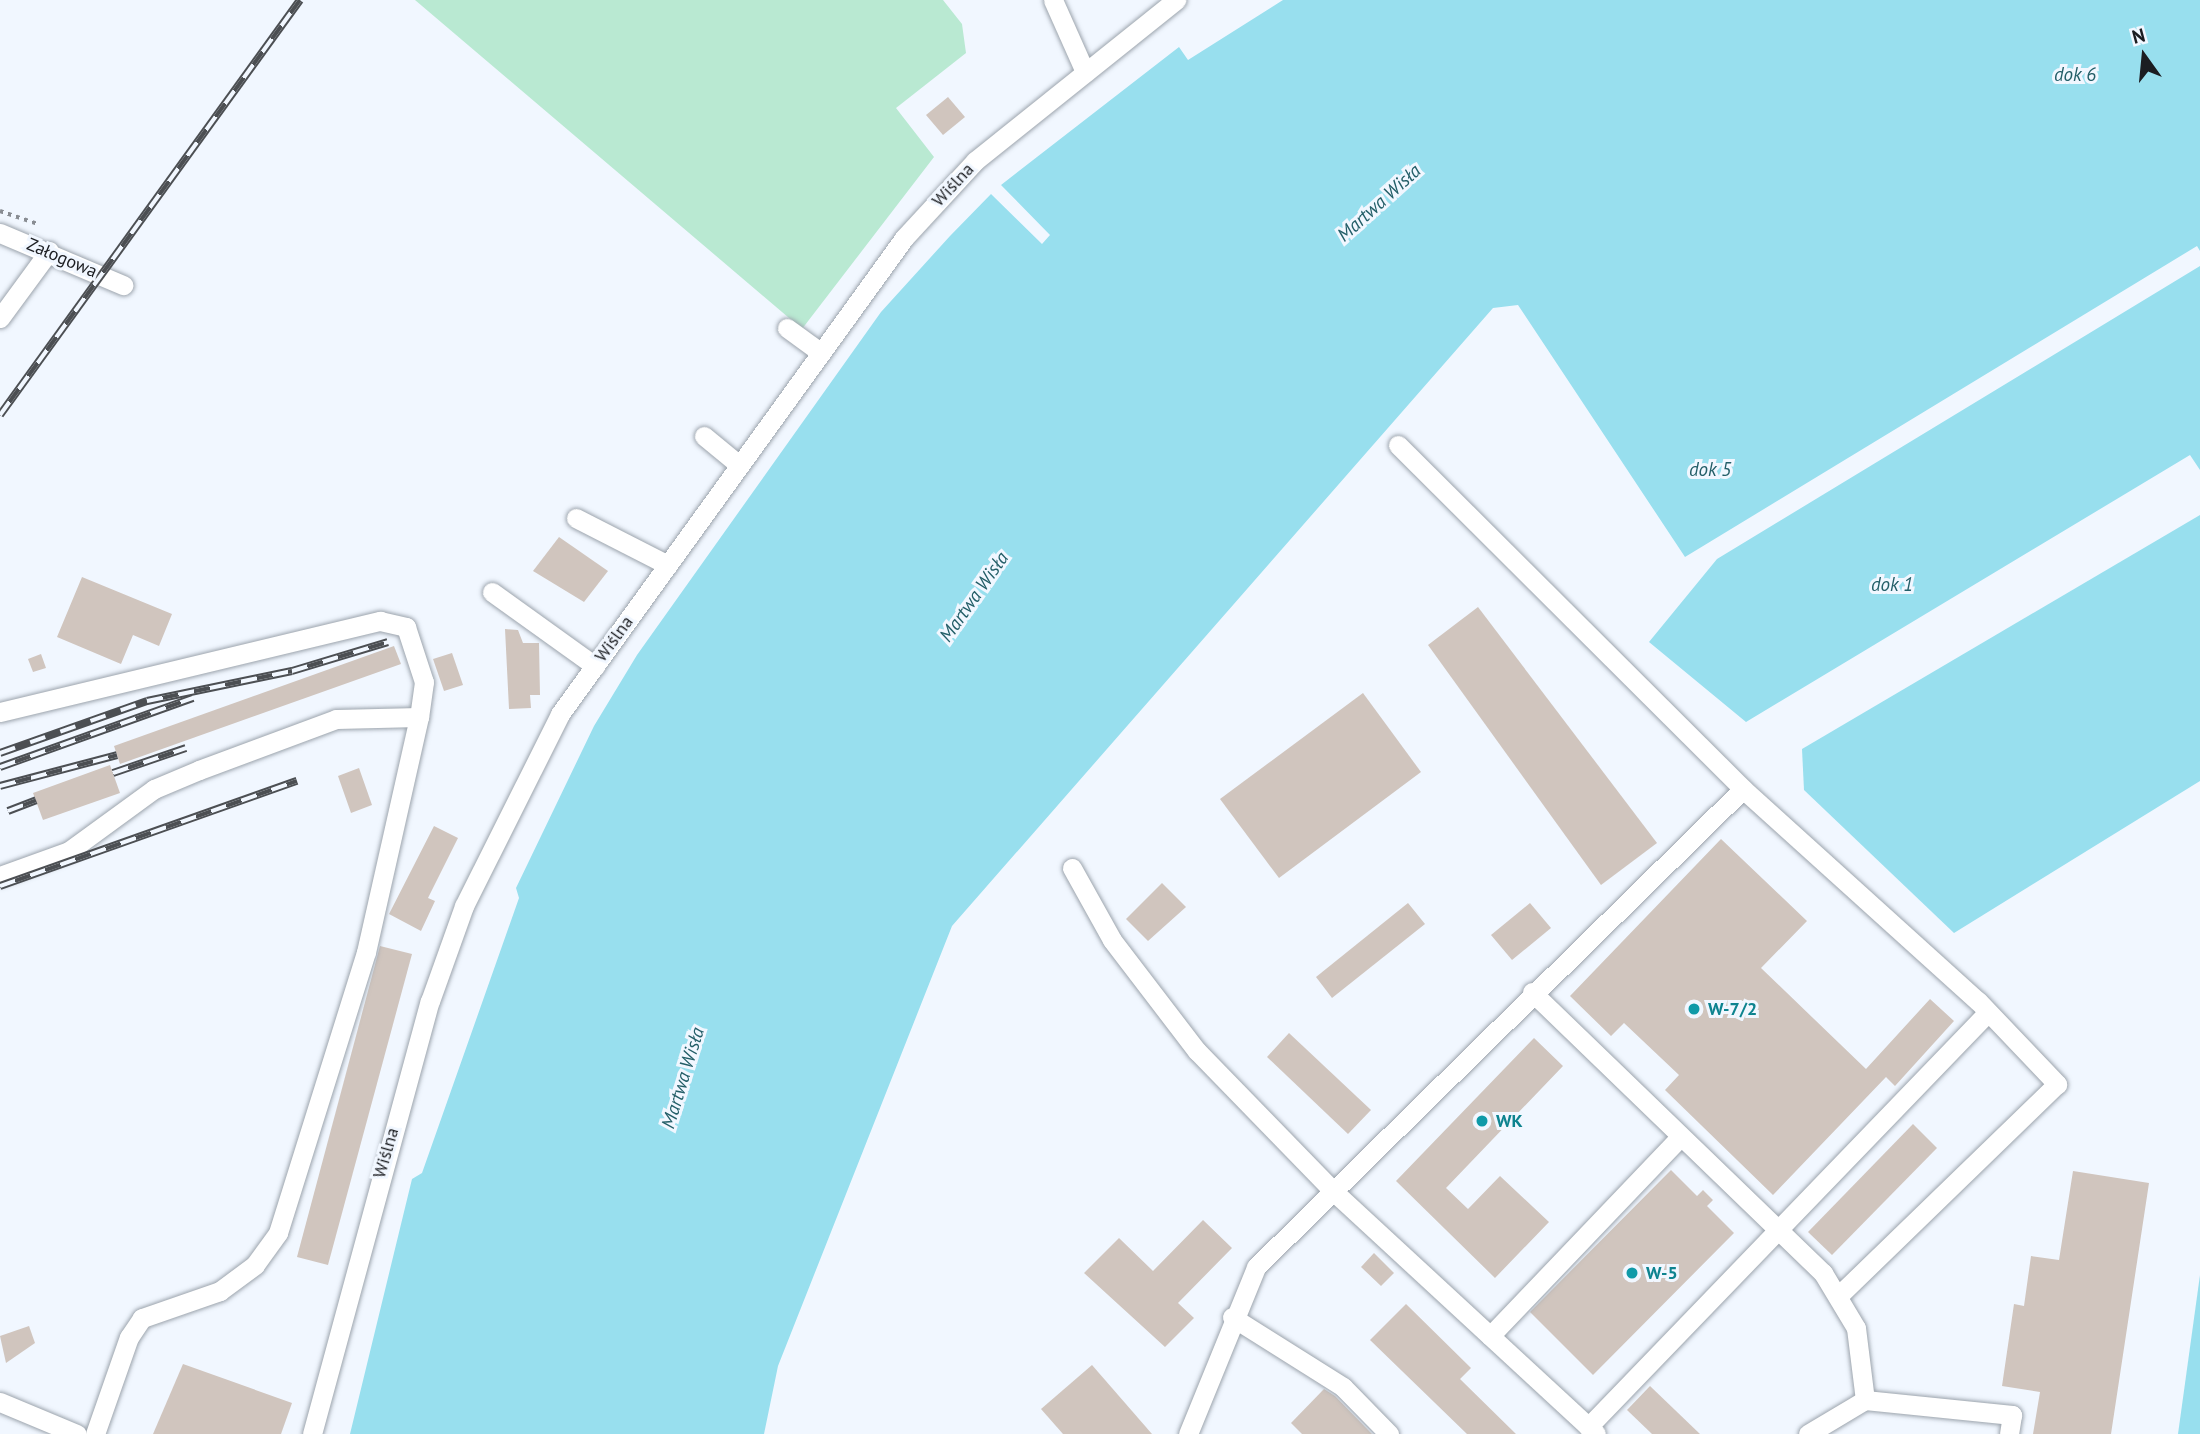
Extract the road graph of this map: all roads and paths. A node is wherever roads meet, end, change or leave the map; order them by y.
1 (1053, 0) edge
2 (1177, 0) edge
3 (1085, 72) junction
4 (0, 211) edge
5 (37, 223) dead end
6 (0, 233) edge
7 (49, 251) junction
8 (122, 285) dead end
9 (0, 318) edge
10 (787, 328) dead end
11 (819, 351) junction
12 (704, 436) dead end
13 (1398, 445) dead end
14 (738, 464) junction
15 (576, 518) dead end
16 (668, 565) junction
17 (492, 592) dead end
18 (595, 666) junction
19 (0, 712) edge
20 (419, 717) junction
21 (1743, 789) junction
22 (1072, 868) dead end
23 (0, 876) edge
24 (1532, 992) junction
25 (1988, 1012) junction
26 (1680, 1136) junction
27 (1332, 1190) junction
28 (1776, 1231) junction
29 (1840, 1294) junction
30 (1231, 1317) junction
31 (1490, 1336) junction
32 (1865, 1400) junction
33 (0, 1402) edge
34 (1592, 1431) edge
35 (77, 1434) edge
36 (95, 1434) edge
37 (312, 1434) edge
38 (1188, 1434) edge
39 (1389, 1434) edge
40 (1808, 1434) edge
41 (2009, 1434) edge

1 - 3 street
2 - 3 street, Wiślna
3 - 11 street, Wiślna
4 - 5 path
6 - 7 street, Załogowa
7 - 8 street, Załogowa
7 - 9 street
10 - 11 street
11 - 14 street, Wiślna
12 - 14 street
13 - 21 street
14 - 16 street, Wiślna
15 - 16 street
16 - 18 street, Wiślna
17 - 18 street
18 - 37 street, Wiślna
19 - 20 street
20 - 23 street
20 - 36 street
21 - 24 street
21 - 25 street
22 - 27 street
24 - 26 street
24 - 27 street
25 - 28 street
25 - 29 street
26 - 28 street
26 - 31 street
27 - 30 street
27 - 31 street
28 - 29 street
28 - 34 street
29 - 32 street
30 - 38 street
30 - 39 street
31 - 34 street
32 - 40 street
32 - 41 street
33 - 35 street

